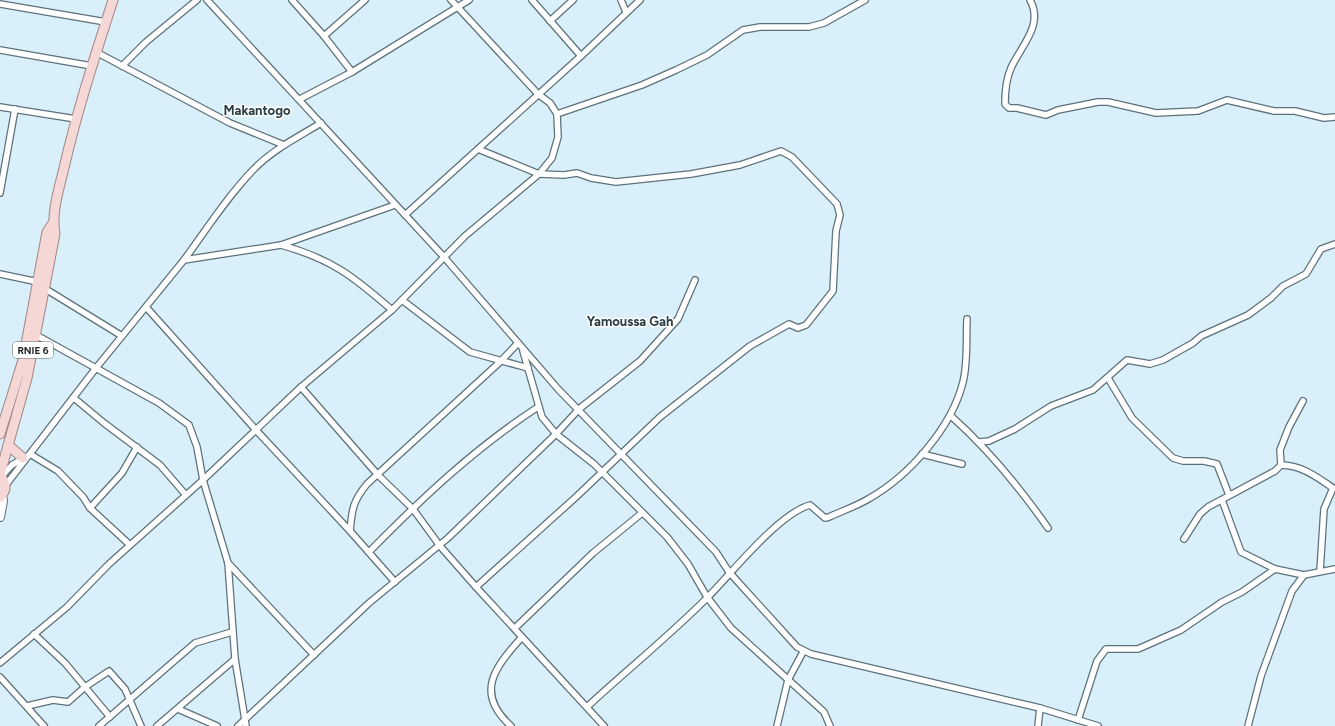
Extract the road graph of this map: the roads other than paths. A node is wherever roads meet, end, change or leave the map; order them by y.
1 (113, 0) edge
2 (197, 0) edge
3 (207, 0) edge
4 (292, 0) edge
5 (365, 0) edge
6 (451, 0) edge
7 (469, 0) edge
8 (532, 0) edge
9 (573, 0) edge
10 (621, 0) edge
11 (640, 0) edge
12 (865, 0) edge
13 (1030, 0) edge
14 (0, 4) edge
15 (457, 7) junction
16 (626, 12) junction
17 (550, 21) junction
18 (106, 22) junction
19 (324, 36) junction
20 (0, 50) edge
21 (96, 52) junction
22 (581, 56) junction
23 (92, 66) junction
24 (122, 66) junction
25 (352, 72) junction
26 (538, 94) junction
27 (300, 100) junction
28 (0, 107) edge
29 (16, 109) junction
30 (557, 114) junction
31 (1335, 117) edge
32 (76, 118) junction
33 (321, 123) junction
34 (284, 145) junction
35 (478, 149) junction
36 (539, 174) junction
37 (0, 193) edge
38 (396, 205) junction
39 (405, 215) junction
40 (1335, 244) edge
41 (281, 245) junction
42 (444, 257) junction
43 (184, 260) junction
44 (0, 274) edge
45 (695, 280) dead end
46 (41, 285) junction
47 (402, 300) junction
48 (146, 307) junction
49 (392, 310) junction
50 (967, 318) dead end
51 (36, 335) junction
52 (122, 336) junction
53 (518, 342) junction
54 (523, 348) junction
55 (501, 361) junction
56 (96, 368) junction
57 (528, 368) junction
58 (1108, 378) junction
59 (301, 387) junction
60 (74, 398) junction
61 (1303, 401) dead end
62 (538, 407) junction
63 (579, 409) junction
64 (951, 416) junction
65 (256, 430) junction
66 (0, 434) edge
67 (556, 434) junction
68 (979, 442) junction
69 (8, 445) junction
70 (137, 447) junction
71 (621, 454) junction
72 (922, 454) junction
73 (27, 456) junction
74 (962, 464) dead end
75 (1281, 465) junction
76 (602, 472) junction
77 (378, 474) junction
78 (0, 476) edge
79 (203, 480) junction
80 (5, 486) junction
81 (185, 494) junction
82 (1229, 495) junction
83 (1, 496) edge
84 (1222, 500) junction
85 (90, 508) junction
86 (413, 509) junction
87 (642, 513) junction
88 (0, 517) edge
89 (1048, 528) dead end
90 (350, 531) junction
91 (1184, 539) dead end
92 (130, 545) junction
93 (440, 546) junction
94 (369, 552) junction
95 (228, 563) junction
96 (1275, 569) junction
97 (1335, 569) edge
98 (1320, 571) junction
99 (729, 572) junction
100 (1304, 575) junction
101 (394, 582) junction
102 (476, 587) junction
103 (707, 597) junction
104 (515, 628) junction
105 (232, 632) junction
106 (34, 634) junction
107 (522, 637) junction
108 (803, 652) junction
109 (314, 655) junction
110 (235, 659) junction
111 (0, 664) edge
112 (0, 676) edge
113 (788, 680) junction
114 (85, 687) junction
115 (130, 700) junction
116 (27, 706) junction
117 (588, 706) junction
118 (1040, 708) junction
119 (178, 709) junction
120 (110, 717) junction
121 (244, 719) junction
122 (1078, 720) junction
123 (44, 726) edge
124 (99, 726) edge
125 (141, 726) edge
126 (158, 726) edge
127 (218, 726) edge
128 (238, 726) edge
129 (246, 726) edge
130 (511, 726) edge
131 (604, 726) edge
132 (777, 726) edge
133 (830, 726) edge
134 (1038, 726) edge
135 (1098, 726) edge
136 (1248, 726) edge

1 - 18 main road, RNIE 6
2 - 24 street
3 - 27 street
4 - 19 street
5 - 19 street
6 - 15 street
7 - 15 street
8 - 17 street
9 - 17 street
10 - 16 street
11 - 16 street
12 - 30 street
13 - 31 street
14 - 18 street
15 - 25 street
15 - 26 street
16 - 22 street
17 - 22 street
18 - 21 main road, RNIE 6
19 - 25 street
20 - 23 street
21 - 23 main road, RNIE 6
21 - 24 street
22 - 26 street
23 - 32 main road, RNIE 6
24 - 34 street
25 - 27 street
26 - 30 street
26 - 35 street
27 - 33 street
28 - 29 street
29 - 32 street
29 - 37 street
30 - 36 street
32 - 46 main road, RNIE 6
33 - 34 street
33 - 38 street
34 - 43 street
35 - 36 street
35 - 39 street
36 - 42 street
36 - 71 street
38 - 39 street
38 - 41 street
39 - 42 street
40 - 58 street
41 - 43 street
41 - 49 street
42 - 47 street
42 - 53 street
43 - 48 street
44 - 46 street
45 - 63 street
46 - 51 main road, RNIE 6
46 - 52 street
46 - 66 main road, RNIE 6
47 - 49 street
47 - 55 street
48 - 52 street
48 - 65 street
49 - 59 street
50 - 64 street
51 - 56 street
51 - 69 main road, RNIE 6
52 - 56 street
53 - 54 street
53 - 55 street
54 - 57 street
54 - 63 street
55 - 57 street
55 - 77 street
56 - 60 street
56 - 79 street
57 - 62 street
58 - 68 street
58 - 82 street
59 - 65 street
59 - 77 street
60 - 70 street
60 - 73 street
61 - 75 street
62 - 67 street
62 - 86 street
63 - 67 street
63 - 71 street
64 - 68 street
64 - 72 street
65 - 79 street
65 - 90 street
67 - 76 street
67 - 93 street
68 - 89 street
69 - 73 main road
69 - 78 main road, RNIE 6
70 - 81 street
70 - 85 street
71 - 76 street
71 - 99 street
72 - 74 street
72 - 99 street
73 - 78 street
73 - 80 street
73 - 85 street
75 - 82 street
75 - 98 street
76 - 87 street
76 - 102 street
77 - 86 street
77 - 90 street
78 - 80 main road
79 - 81 street
79 - 95 street
80 - 83 main road
81 - 92 street
82 - 84 street
83 - 88 main road
84 - 91 street
84 - 96 street
85 - 92 street
86 - 93 street
86 - 94 street
87 - 103 street
87 - 104 street
90 - 94 street
92 - 106 street
93 - 101 street
93 - 102 street
94 - 101 street
95 - 105 street
95 - 109 street
96 - 100 street
96 - 122 street
97 - 98 street
98 - 100 street
99 - 103 street
99 - 108 street
100 - 136 street
101 - 109 street
102 - 104 street
103 - 113 street
103 - 117 street
104 - 107 street
105 - 110 street
105 - 115 street
106 - 111 street
106 - 114 street
107 - 117 street
107 - 130 street
108 - 113 street
108 - 118 street
109 - 121 street
110 - 119 street
110 - 121 street
112 - 116 street
113 - 132 street
113 - 133 street
114 - 115 street
114 - 116 street
114 - 120 street
115 - 120 street
115 - 125 street
116 - 123 street
117 - 131 street
118 - 122 street
118 - 134 street
119 - 126 street
119 - 127 street
120 - 124 street
121 - 128 street
121 - 129 street
122 - 135 street

